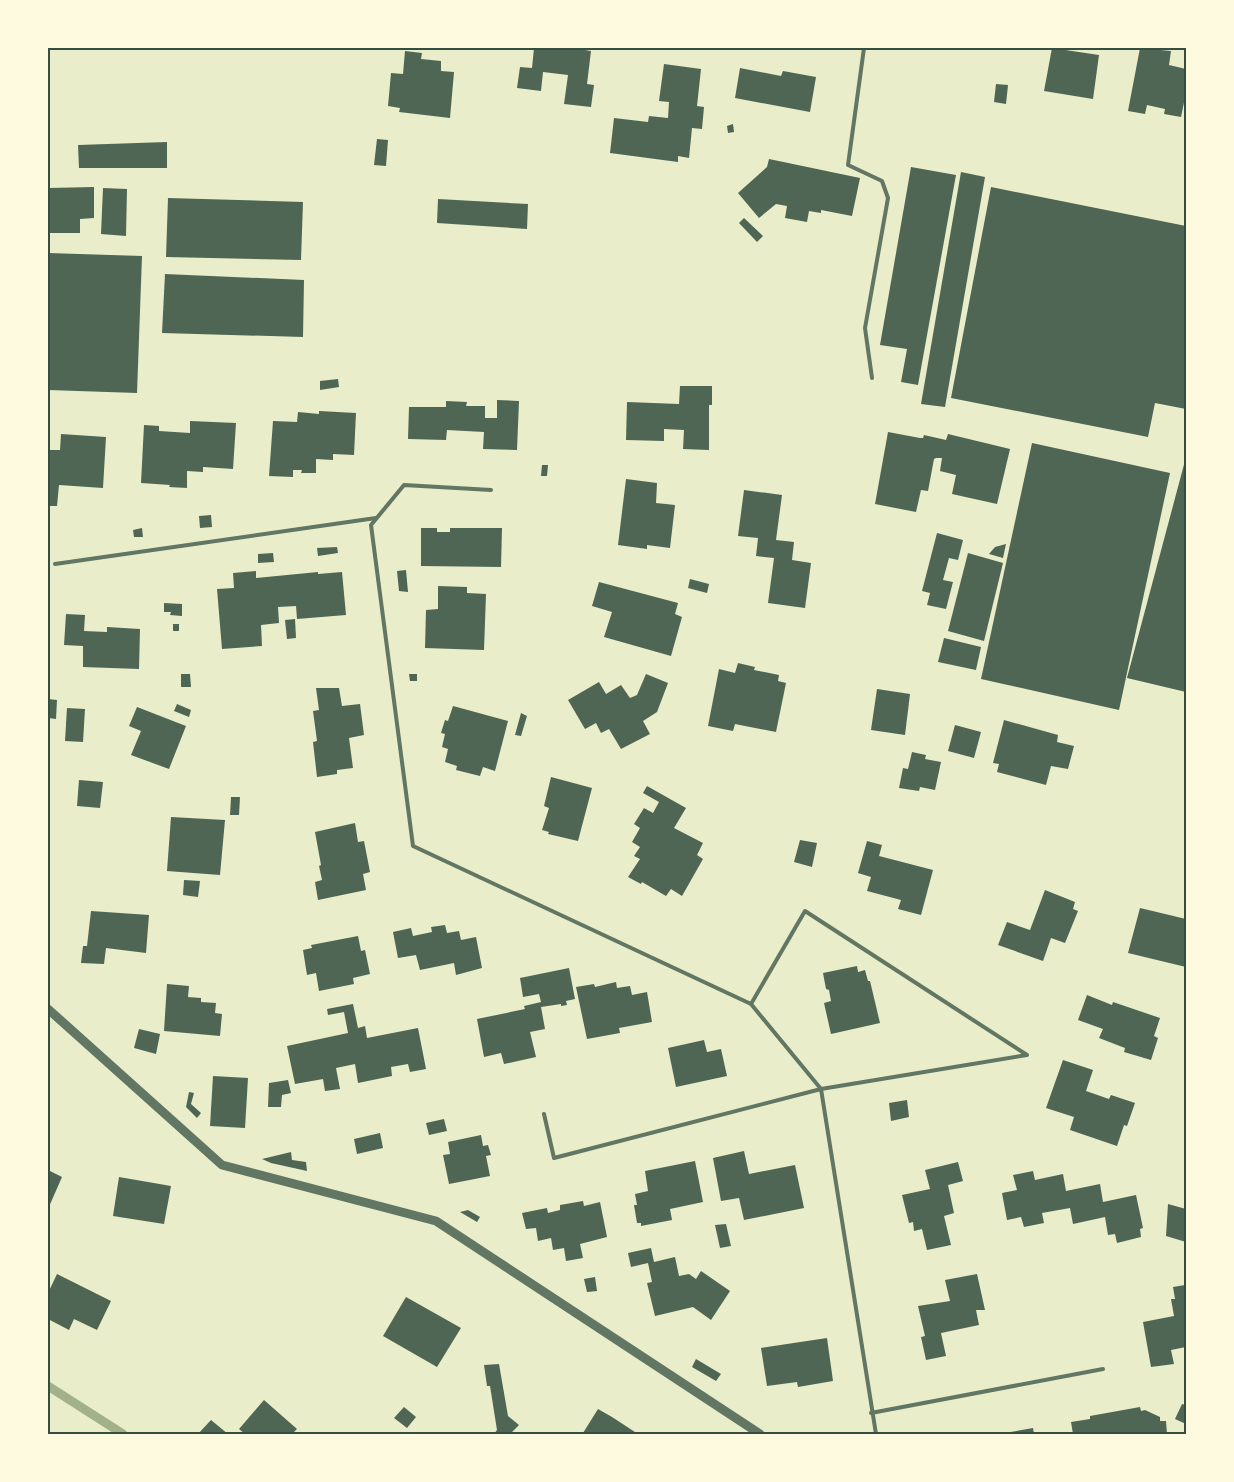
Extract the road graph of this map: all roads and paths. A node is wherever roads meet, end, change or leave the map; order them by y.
1 (864, 48) edge
2 (872, 378) dead end
3 (492, 490) dead end
4 (376, 518) junction
5 (55, 564) dead end
6 (751, 1004) junction
7 (48, 1009) edge
8 (821, 1090) junction
9 (544, 1114) dead end
10 (1103, 1369) dead end
11 (871, 1413) junction
12 (760, 1434) edge
13 (876, 1434) edge

1 - 2 lane
3 - 4 lane
4 - 5 lane
4 - 6 lane
6 - 8 lane
6 - 8 lane
7 - 12 street
8 - 9 lane
8 - 11 lane
10 - 11 lane
11 - 13 lane

